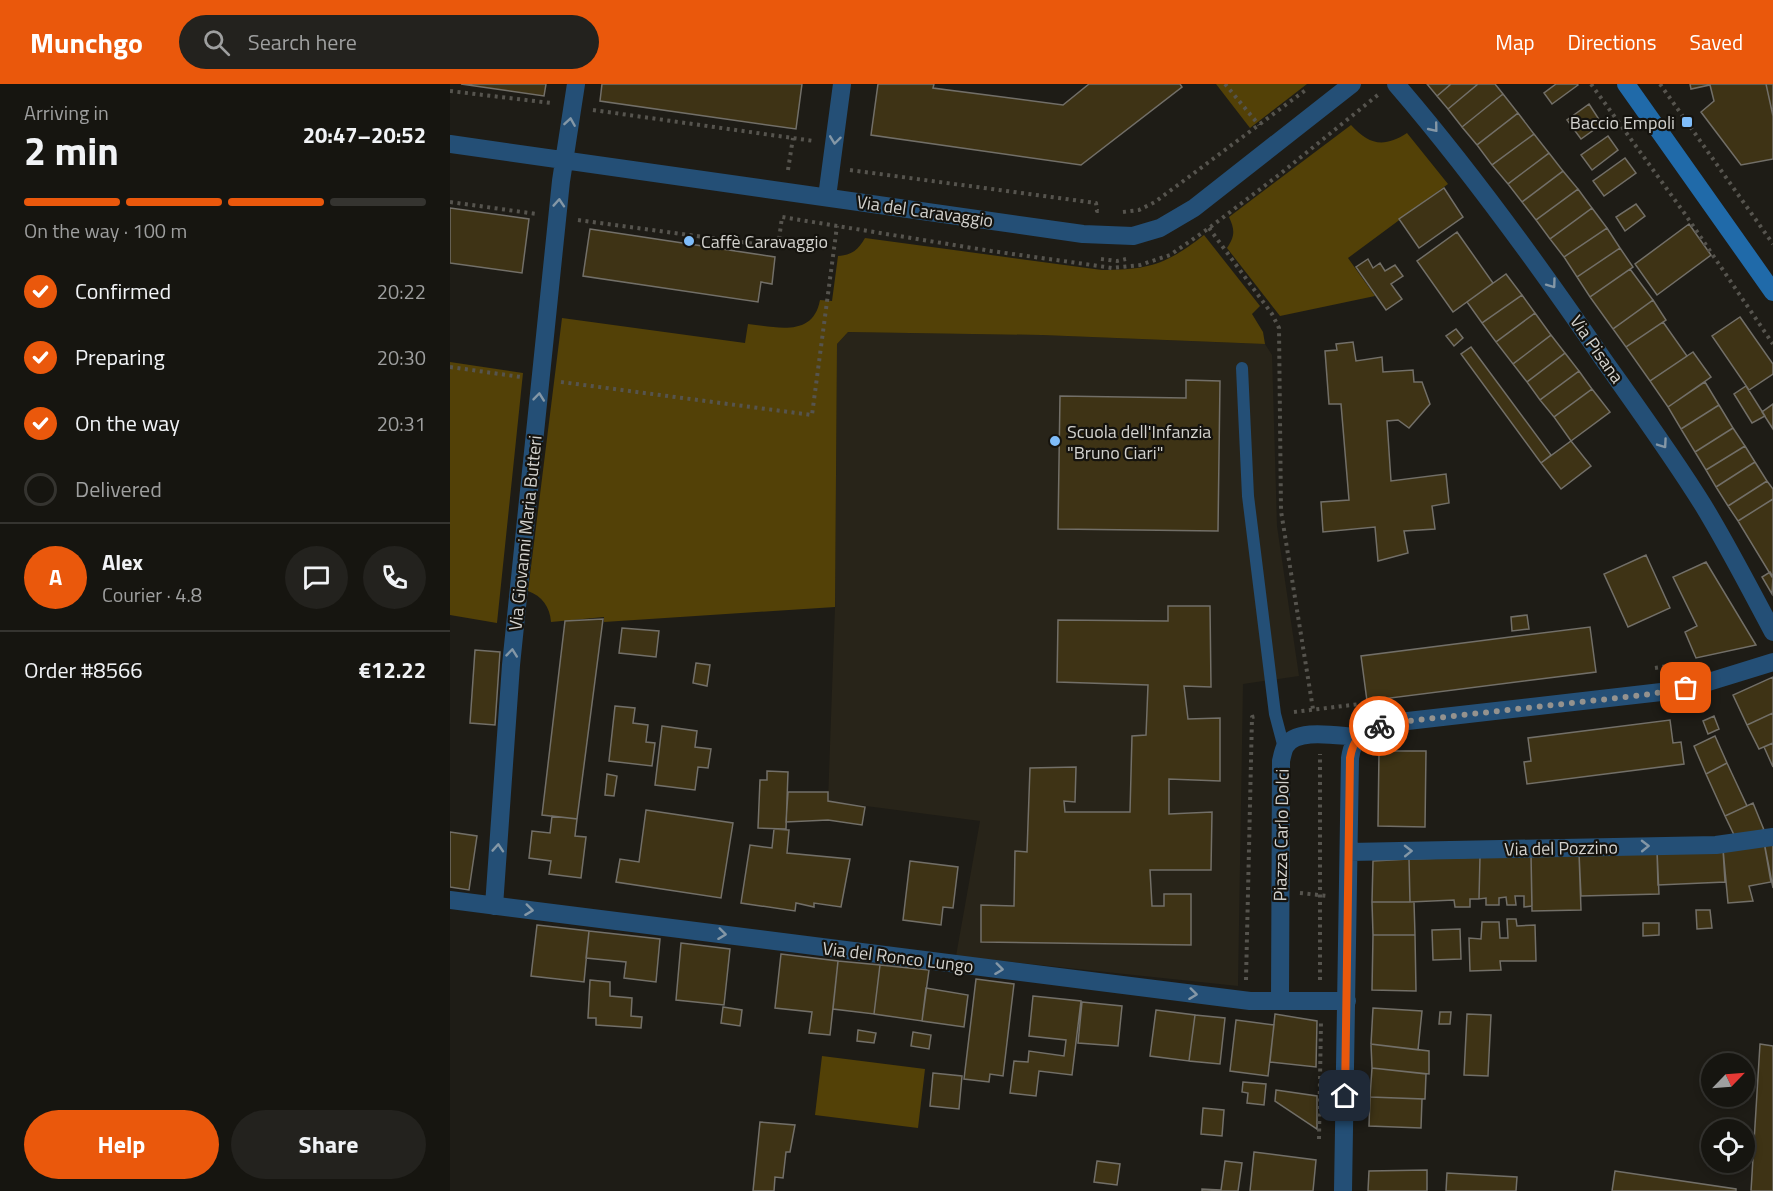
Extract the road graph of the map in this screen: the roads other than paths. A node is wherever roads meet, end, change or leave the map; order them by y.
1 (576, 84) edge
2 (842, 84) edge
3 (1353, 84) edge
4 (1396, 84) edge
5 (1626, 84) edge
6 (450, 144) edge
7 (564, 160) junction
8 (827, 197) junction
9 (1773, 292) edge
10 (1242, 368) dead end
11 (1773, 632) edge
12 (1773, 662) edge
13 (1357, 737) junction
14 (1284, 747) junction
15 (1773, 837) edge
16 (1349, 852) junction
17 (450, 900) edge
18 (494, 906) junction
19 (1280, 1000) junction
20 (1347, 1000) junction
21 (1343, 1191) edge

7 -> 1 street, Via Giovanni Maria Butteri
2 -> 8 street
3 - 8 street, Via del Caravaggio
4 -> 11 street, Via Pisana
5 - 9 street
6 - 7 street, Via del Caravaggio
7 - 8 street, Via del Caravaggio
18 -> 7 street, Via Giovanni Maria Butteri
10 - 14 lane
12 - 13 street
13 - 14 street, Piazza Carlo Dolci
13 - 16 street
14 - 19 street, Piazza Carlo Dolci
16 -> 15 street, Via del Pozzino
16 - 20 street
17 - 18 street, Via del Ronco Lungo
18 -> 19 street, Via del Ronco Lungo
19 - 20 street, Via del Ronco Lungo
20 - 21 street

